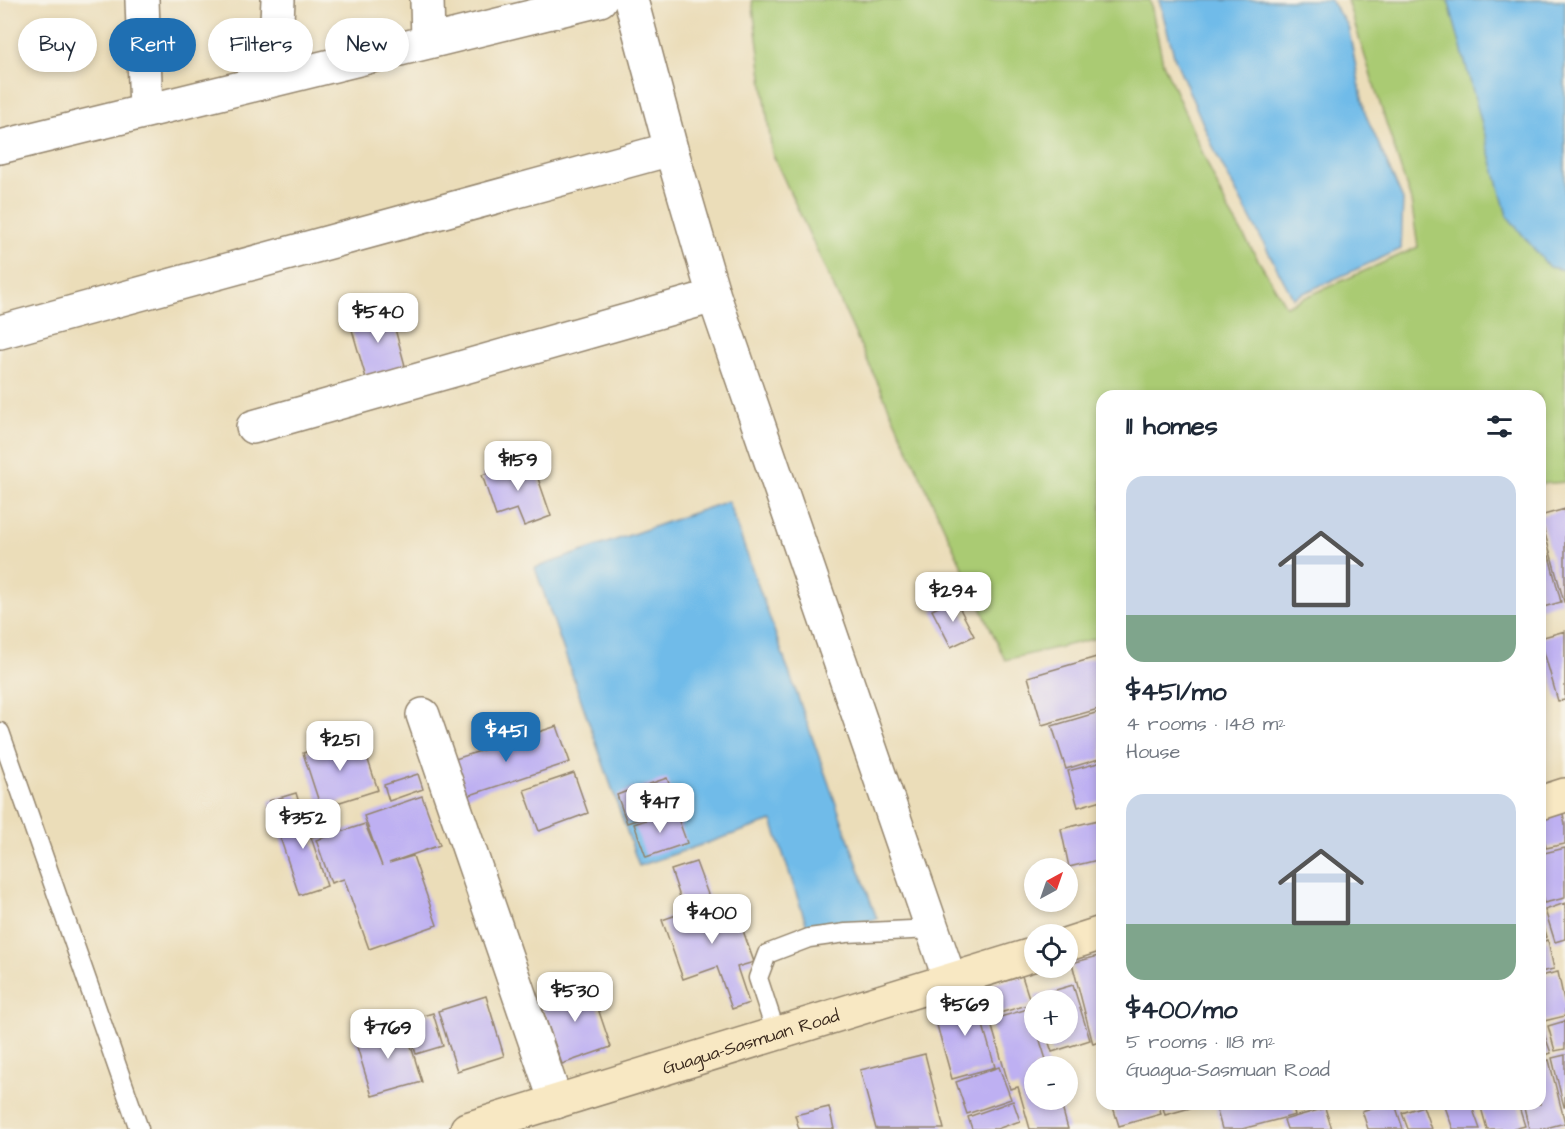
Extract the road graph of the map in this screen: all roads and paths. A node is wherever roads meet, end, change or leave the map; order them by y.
1 (142, 0) edge
2 (278, 0) edge
3 (427, 0) edge
4 (600, 0) edge
5 (631, 0) edge
6 (428, 42) junction
7 (274, 80) junction
8 (146, 111) junction
9 (0, 147) edge
10 (671, 149) junction
11 (714, 296) junction
12 (0, 332) edge
13 (253, 427) dead end
14 (423, 715) dead end
15 (0, 732) edge
16 (1565, 795) edge
17 (1546, 801) edge
18 (933, 929) junction
19 (1096, 935) edge
20 (1078, 941) edge
21 (1024, 957) edge
22 (950, 980) junction
23 (776, 1033) junction
24 (556, 1102) junction
25 (140, 1129) edge
26 (467, 1129) edge

1 - 8 street
2 - 7 street
3 - 6 street
4 - 6 street
5 - 10 street
6 - 7 street
7 - 8 street
8 - 9 street
10 - 11 street
10 - 12 street
11 - 13 street
11 - 18 street
14 - 24 street
15 - 25 lane
16 - 17 main road
18 - 22 street
18 - 23 lane
19 - 20 main road
21 - 22 main road, Guagua-Sasmuan Road
22 - 23 main road, Guagua-Sasmuan Road
23 - 24 main road, Guagua-Sasmuan Road
24 - 26 main road, Guagua-Sasmuan Road

